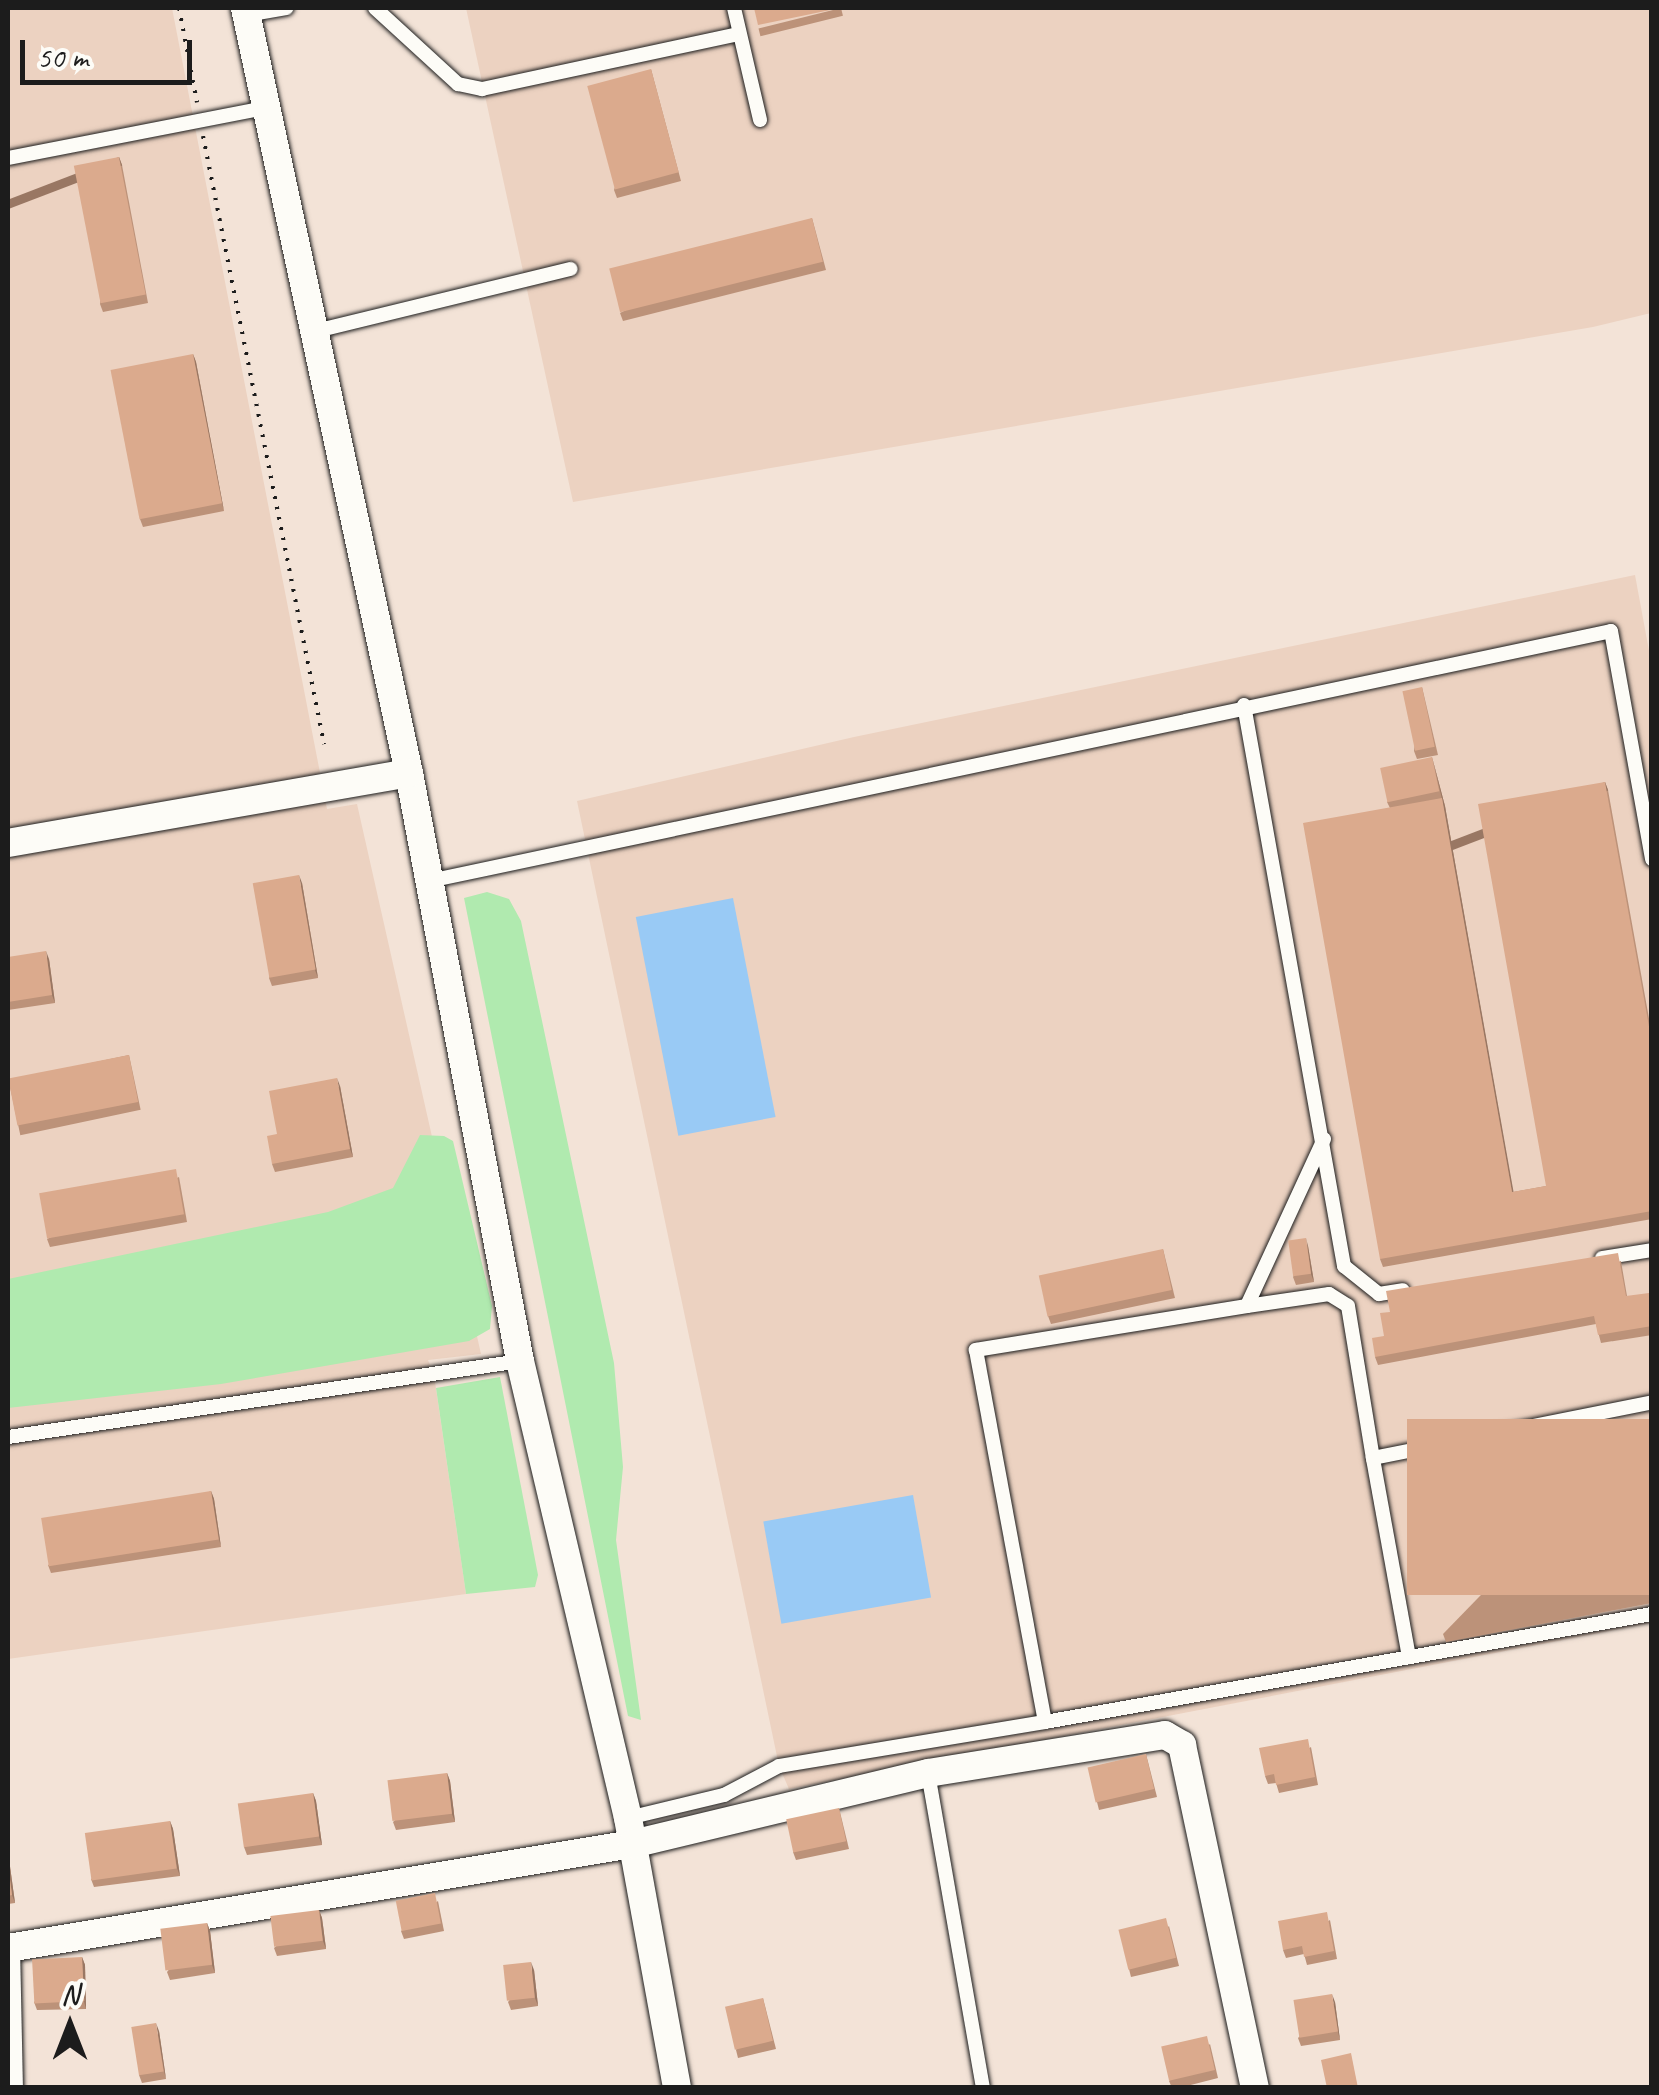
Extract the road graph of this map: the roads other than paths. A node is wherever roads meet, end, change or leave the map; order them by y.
1 (286, 8) edge
2 (375, 8) edge
3 (734, 8) edge
4 (246, 11) edge
5 (739, 34) junction
6 (266, 108) junction
7 (760, 120) dead end
8 (8, 158) edge
9 (571, 269) dead end
10 (316, 331) junction
11 (1244, 705) junction
12 (409, 773) junction
13 (8, 842) edge
14 (1652, 859) edge
15 (429, 880) junction
16 (1324, 1139) junction
17 (1652, 1250) edge
18 (1593, 1260) edge
19 (1418, 1288) edge
20 (1246, 1306) junction
21 (520, 1361) junction
22 (1652, 1402) edge
23 (8, 1436) edge
24 (1374, 1458) junction
25 (1652, 1614) edge
26 (1409, 1657) junction
27 (1045, 1722) junction
28 (928, 1773) junction
29 (630, 1831) junction
30 (10, 1948) edge
31 (16, 2088) edge
32 (676, 2088) edge
33 (983, 2088) edge
34 (1254, 2088) edge

1 - 4 lane
2 - 5 lane
3 - 5 lane
4 - 6 street
5 - 7 lane
6 - 8 lane
6 - 10 street
9 - 10 lane
10 - 12 street
11 - 14 lane
11 - 15 lane
11 - 16 lane
12 - 13 street
12 - 15 street
15 - 21 street
16 - 19 lane
16 - 20 lane
17 - 18 lane
20 - 24 lane
20 - 27 lane
21 - 23 lane
21 - 29 street
22 - 24 lane
24 - 26 lane
25 - 26 lane
26 - 27 lane
27 - 29 lane
28 - 29 street
28 - 33 lane
28 - 34 street
29 - 30 street
29 - 32 street
30 - 31 lane

